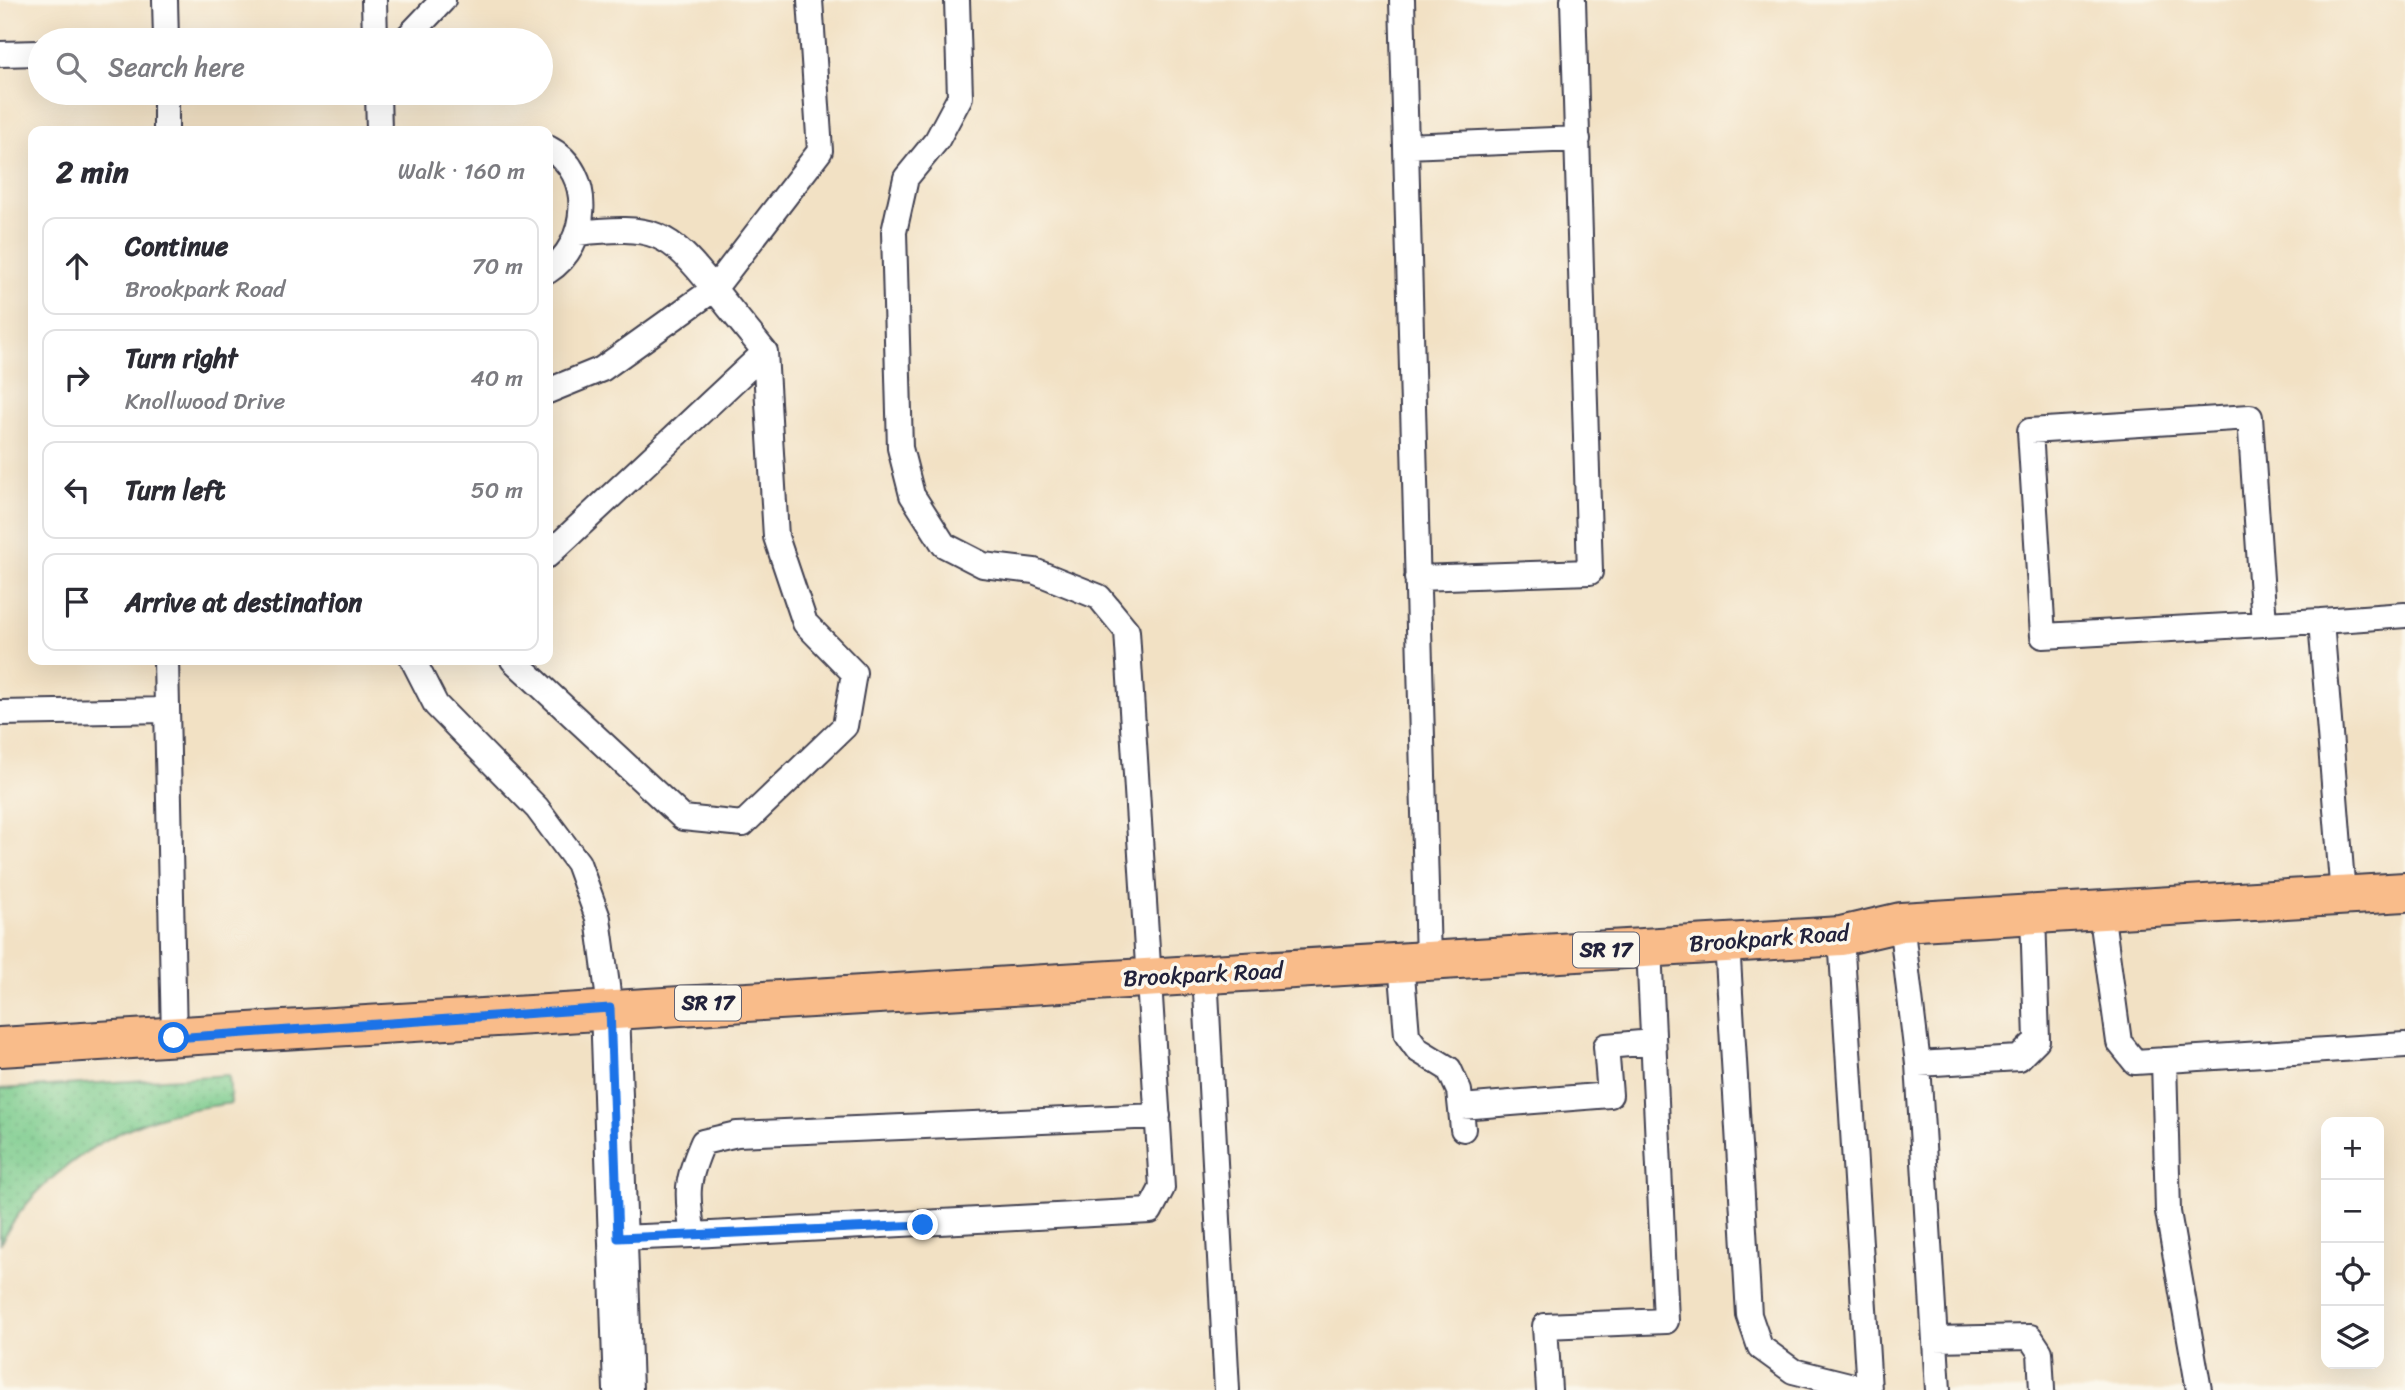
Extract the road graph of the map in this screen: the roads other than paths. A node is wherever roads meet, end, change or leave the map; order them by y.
1 (165, 0) edge
2 (374, 0) edge
3 (443, 0) edge
4 (810, 0) edge
5 (957, 0) edge
6 (1402, 0) edge
7 (1573, 0) edge
8 (166, 28) edge
9 (375, 28) edge
10 (416, 28) edge
11 (28, 53) edge
12 (0, 54) edge
13 (166, 105) edge
14 (378, 105) edge
15 (166, 126) edge
16 (379, 126) edge
17 (1578, 139) junction
18 (1406, 146) junction
19 (553, 153) edge
20 (578, 233) junction
21 (553, 266) edge
22 (715, 289) junction
23 (765, 352) junction
24 (553, 389) edge
25 (553, 550) edge
26 (1417, 578) junction
27 (2405, 615) edge
28 (2321, 621) junction
29 (2264, 624) junction
30 (166, 665) edge
31 (418, 665) edge
32 (518, 665) edge
33 (167, 710) junction
34 (0, 713) edge
35 (2405, 892) edge
36 (2343, 896) junction
37 (2101, 910) junction
38 (2033, 914) junction
39 (1901, 922) junction
40 (1841, 936) junction
41 (1727, 943) junction
42 (1649, 947) junction
43 (1415, 961) junction
44 (1205, 973) junction
45 (1146, 977) junction
46 (610, 1008) junction
47 (174, 1038) junction
48 (1653, 1042) junction
49 (2405, 1045) edge
50 (0, 1046) edge
51 (2164, 1060) junction
52 (1919, 1064) junction
53 (1158, 1116) junction
54 (693, 1235) junction
55 (618, 1238) junction
56 (1935, 1339) junction
57 (623, 1390) edge
58 (1227, 1390) edge
59 (1549, 1390) edge
60 (1869, 1390) edge
61 (1938, 1390) edge
62 (2042, 1390) edge
63 (2199, 1390) edge

1 - 8 lane
2 - 9 lane
3 - 10 lane
4 - 22 lane
5 - 45 lane
6 - 18 lane
7 - 17 lane
11 - 12 lane
13 - 15 lane
14 - 16 lane
17 - 18 lane
17 - 26 lane
18 - 26 lane
19 - 20 lane
20 - 21 lane
20 - 22 lane
22 - 23 lane
22 - 24 lane
23 - 25 lane
23 - 32 lane
26 - 43 lane
27 - 28 lane
28 - 29 lane
28 - 36 lane
29 - 29 lane
30 - 33 lane
31 - 46 lane
33 - 34 lane
33 - 47 lane
35 - 36 main road, Brookpark Road / SR 17
36 - 37 main road, Brookpark Road / SR 17
37 - 38 main road, Brookpark Road / SR 17
37 - 51 lane
38 - 39 main road, Brookpark Road / SR 17
38 - 52 lane
39 - 40 main road, Brookpark Road / SR 17
39 - 52 lane
40 - 41 main road, Brookpark Road / SR 17
40 - 60 lane
41 - 42 main road, Brookpark Road / SR 17
41 - 60 lane
42 - 43 main road, Brookpark Road / SR 17
42 - 48 lane
43 - 44 main road, Brookpark Road / SR 17
43 - 48 lane
44 - 45 main road, Brookpark Road / SR 17
44 - 58 lane
45 - 46 main road, Brookpark Road / SR 17
45 - 53 lane
46 - 47 main road, Brookpark Road / SR 17
46 - 55 street
47 - 50 main road, Brookpark Road / SR 17
48 - 59 lane
49 - 51 lane
51 - 63 lane
52 - 56 lane
53 - 54 lane
53 - 54 lane
54 - 55 lane
55 - 57 street
56 - 61 lane
56 - 62 lane

